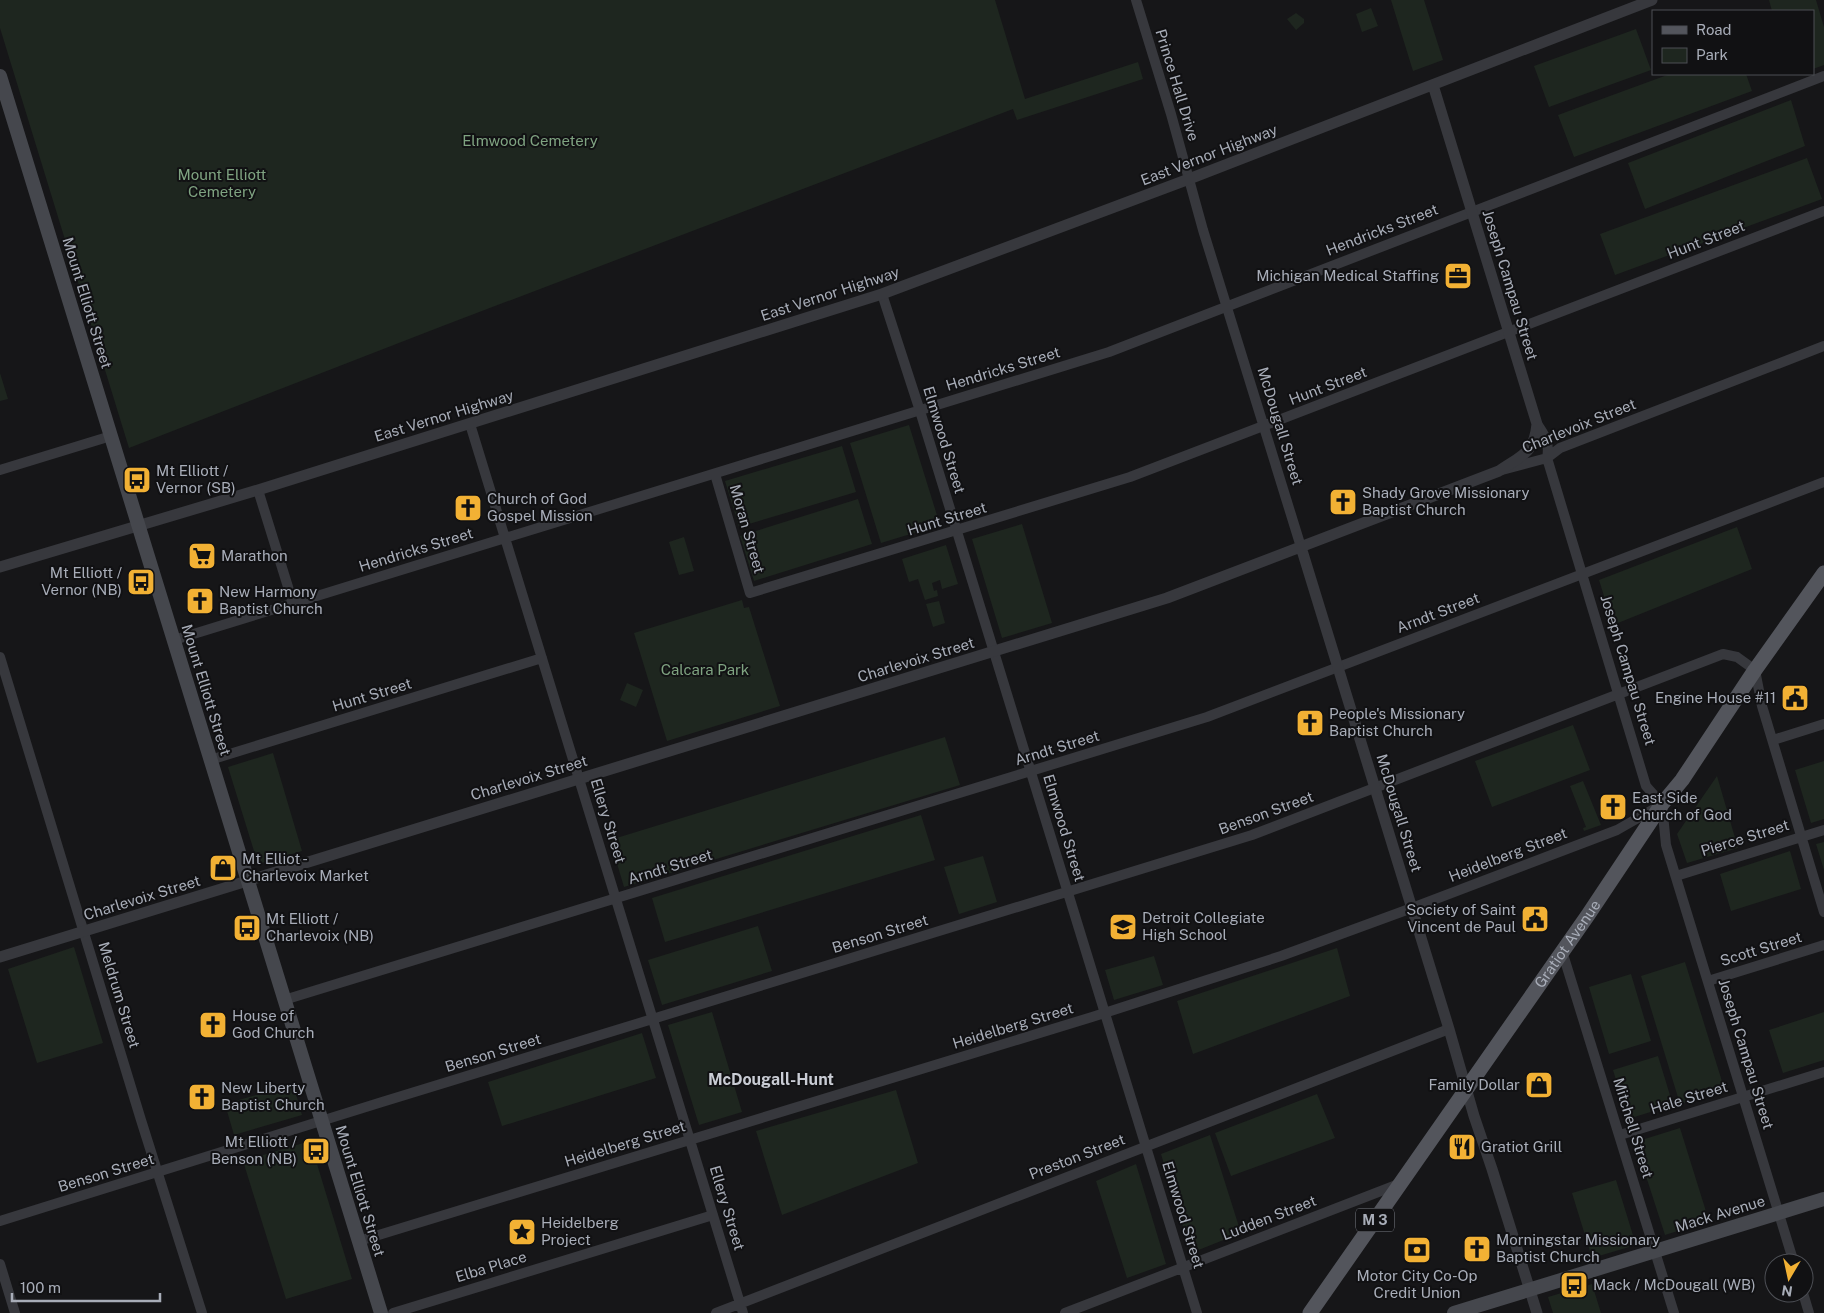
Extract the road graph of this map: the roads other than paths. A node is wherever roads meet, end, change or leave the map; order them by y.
1 (1136, 0) edge
2 (1652, 0) edge
3 (0, 76) edge
4 (1824, 76) edge
5 (1433, 85) junction
6 (3, 97) edge
7 (1189, 179) junction
8 (1471, 212) junction
9 (1824, 212) edge
10 (882, 294) junction
11 (1227, 306) junction
12 (1508, 332) junction
13 (1824, 346) edge
14 (920, 410) junction
15 (470, 424) junction
16 (1537, 424) junction
17 (1264, 427) junction
18 (111, 436) junction
19 (1547, 458) junction
20 (0, 470) edge
21 (1499, 471) junction
22 (715, 474) junction
23 (1824, 482) edge
24 (258, 490) junction
25 (139, 526) junction
26 (957, 531) junction
27 (505, 538) junction
28 (1301, 547) junction
29 (0, 567) edge
30 (1583, 573) junction
31 (1824, 574) edge
32 (750, 594) joint
33 (293, 603) junction
34 (174, 640) junction
35 (994, 652) junction
36 (0, 657) edge
37 (542, 658) junction
38 (1338, 667) junction
39 (1755, 670) junction
40 (1620, 694) junction
41 (1824, 724) edge
42 (1773, 740) junction
43 (210, 760) junction
44 (1031, 772) junction
45 (579, 779) junction
46 (1375, 788) junction
47 (1662, 804) junction
48 (1824, 830) edge
49 (1801, 837) junction
50 (1676, 876) junction
51 (248, 881) junction
52 (1068, 892) junction
53 (616, 899) junction
54 (1412, 908) junction
55 (1824, 912) edge
56 (84, 931) junction
57 (1824, 945) edge
58 (1562, 951) junction
59 (0, 956) edge
60 (1708, 981) junction
61 (284, 1000) junction
62 (1105, 1013) junction
63 (653, 1020) junction
64 (1450, 1029) junction
65 (1824, 1072) edge
66 (1466, 1088) junction
67 (1743, 1097) junction
68 (322, 1122) junction
69 (1620, 1135) junction
70 (690, 1140) junction
71 (1146, 1146) junction
72 (159, 1173) junction
73 (1400, 1184) junction
74 (1824, 1199) edge
75 (1779, 1213) junction
76 (713, 1215) junction
77 (0, 1222) edge
78 (359, 1241) junction
79 (1655, 1251) junction
80 (1791, 1253) edge
81 (0, 1264) edge
82 (1184, 1267) junction
83 (1529, 1290) junction
84 (742, 1308) edge
85 (15, 1313) edge
86 (202, 1313) edge
87 (381, 1313) edge
88 (392, 1313) edge
89 (716, 1313) edge
90 (1065, 1313) edge
91 (1198, 1313) edge
92 (1310, 1313) edge
93 (1454, 1313) edge
94 (1537, 1313) edge
95 (1674, 1313) edge

1 - 7 street, Prince Hall Drive
2 - 5 street, East Vernor Highway
3 - 6 main road, Mount Elliott Street
4 - 8 street, Hendricks Street
5 - 7 street, East Vernor Highway
5 - 8 street, Joseph Campau Street
6 - 18 main road, Mount Elliott Street
7 - 10 street, East Vernor Highway
7 - 11 street, McDougall Street
8 - 11 street, Hendricks Street
8 - 12 street, Joseph Campau Street
9 - 12 street, Hunt Street
10 - 14 street, Elmwood Street
10 - 15 street, East Vernor Highway
11 - 14 street, Hendricks Street
11 - 17 street, McDougall Street
12 - 16 street, Joseph Campau Street
12 - 17 street, Hunt Street
13 - 19 street, Charlevoix Street
14 - 22 street, Hendricks Street
14 - 26 street, Elmwood Street
15 - 24 street, East Vernor Highway
15 - 27 street, Ellery Street
16 - 19 street, Joseph Campau Street
16 - 21 street
17 - 26 street, Hunt Street
17 - 28 street, McDougall Street
18 - 20 street
18 - 25 main road, Mount Elliott Street
19 - 21 street, Charlevoix Street
19 - 30 street, Joseph Campau Street
21 - 28 street, Charlevoix Street
22 - 27 street, Hendricks Street
22 - 32 street, Moran Street
23 - 30 street, Arndt Street
24 - 25 street, East Vernor Highway
24 - 33 street
25 - 29 street, East Vernor Highway
25 - 34 main road, Mount Elliott Street
26 - 32 street, Hunt Street
26 - 35 street, Elmwood Street
27 - 33 street, Hendricks Street
27 - 37 street, Ellery Street
28 - 35 street, Charlevoix Street
28 - 38 street, McDougall Street
30 - 38 street, Arndt Street
30 - 40 street, Joseph Campau Street
31 - 39 main road, Gratiot Avenue / M 3
33 - 34 street, Hendricks Street
34 - 43 main road, Mount Elliott Street
35 - 44 street, Elmwood Street
35 - 45 street, Charlevoix Street
36 - 56 street, Meldrum Street
37 - 43 street, Hunt Street
37 - 45 street, Ellery Street
38 - 44 street, Arndt Street
38 - 46 street, McDougall Street
39 - 40 street, Benson Street
39 - 42 street
39 - 47 main road, Gratiot Avenue / M 3
40 - 46 street, Benson Street
40 - 47 street, Joseph Campau Street
41 - 42 street
42 - 49 street
43 - 51 main road, Mount Elliott Street
44 - 52 street, Elmwood Street
44 - 53 street, Arndt Street
45 - 51 street, Charlevoix Street
45 - 53 street, Ellery Street
46 - 52 street, Benson Street
46 - 54 street, McDougall Street
47 - 50 street, Joseph Campau Street
47 - 54 street, Heidelberg Street
47 - 58 main road, Gratiot Avenue / M 3
48 - 49 street, Pierce Street
49 - 50 street, Pierce Street
49 - 55 street
50 - 60 street, Joseph Campau Street
51 - 56 street, Charlevoix Street
51 - 61 main road, Mount Elliott Street
52 - 62 street, Elmwood Street
52 - 63 street, Benson Street
53 - 61 street, Arndt Street
53 - 63 street, Ellery Street
54 - 62 street, Heidelberg Street
54 - 64 street, McDougall Street
56 - 59 street, Charlevoix Street
56 - 72 street, Meldrum Street
57 - 60 street, Scott Street
58 - 66 main road, Gratiot Avenue / M 3
58 - 69 street, Mitchell Street
60 - 67 street, Joseph Campau Street
61 - 68 main road, Mount Elliott Street
62 - 70 street, Heidelberg Street
62 - 71 street, Elmwood Street
63 - 68 street, Benson Street
63 - 70 street, Ellery Street
64 - 66 street, McDougall Street
64 - 71 street, Preston Street
65 - 67 street, Hale Street
66 - 73 main road, Gratiot Avenue / M 3
66 - 83 street, McDougall Street
67 - 69 street, Hale Street
67 - 75 street, Joseph Campau Street
68 - 72 street, Benson Street
68 - 78 main road, Mount Elliott Street
69 - 79 street, Mitchell Street
70 - 76 street, Ellery Street
70 - 78 street, Heidelberg Street
71 - 82 street, Elmwood Street
71 - 84 street, Preston Street
72 - 77 street, Benson Street
72 - 86 street, Meldrum Street
73 - 82 street, Ludden Street
73 - 92 main road, Gratiot Avenue / M 3
74 - 75 main road, Mack Avenue
75 - 79 main road, Mack Avenue
75 - 80 street, Joseph Campau Street
76 - 84 street, Ellery Street
76 - 88 street, Elba Place
78 - 87 main road, Mount Elliott Street
79 - 83 main road, Mack Avenue
79 - 95 street, Mitchell Street
81 - 85 street
82 - 90 street, Ludden Street
82 - 91 street, Elmwood Street
83 - 93 main road, Mack Avenue
83 - 94 street, McDougall Street
84 - 89 street, Preston Street

